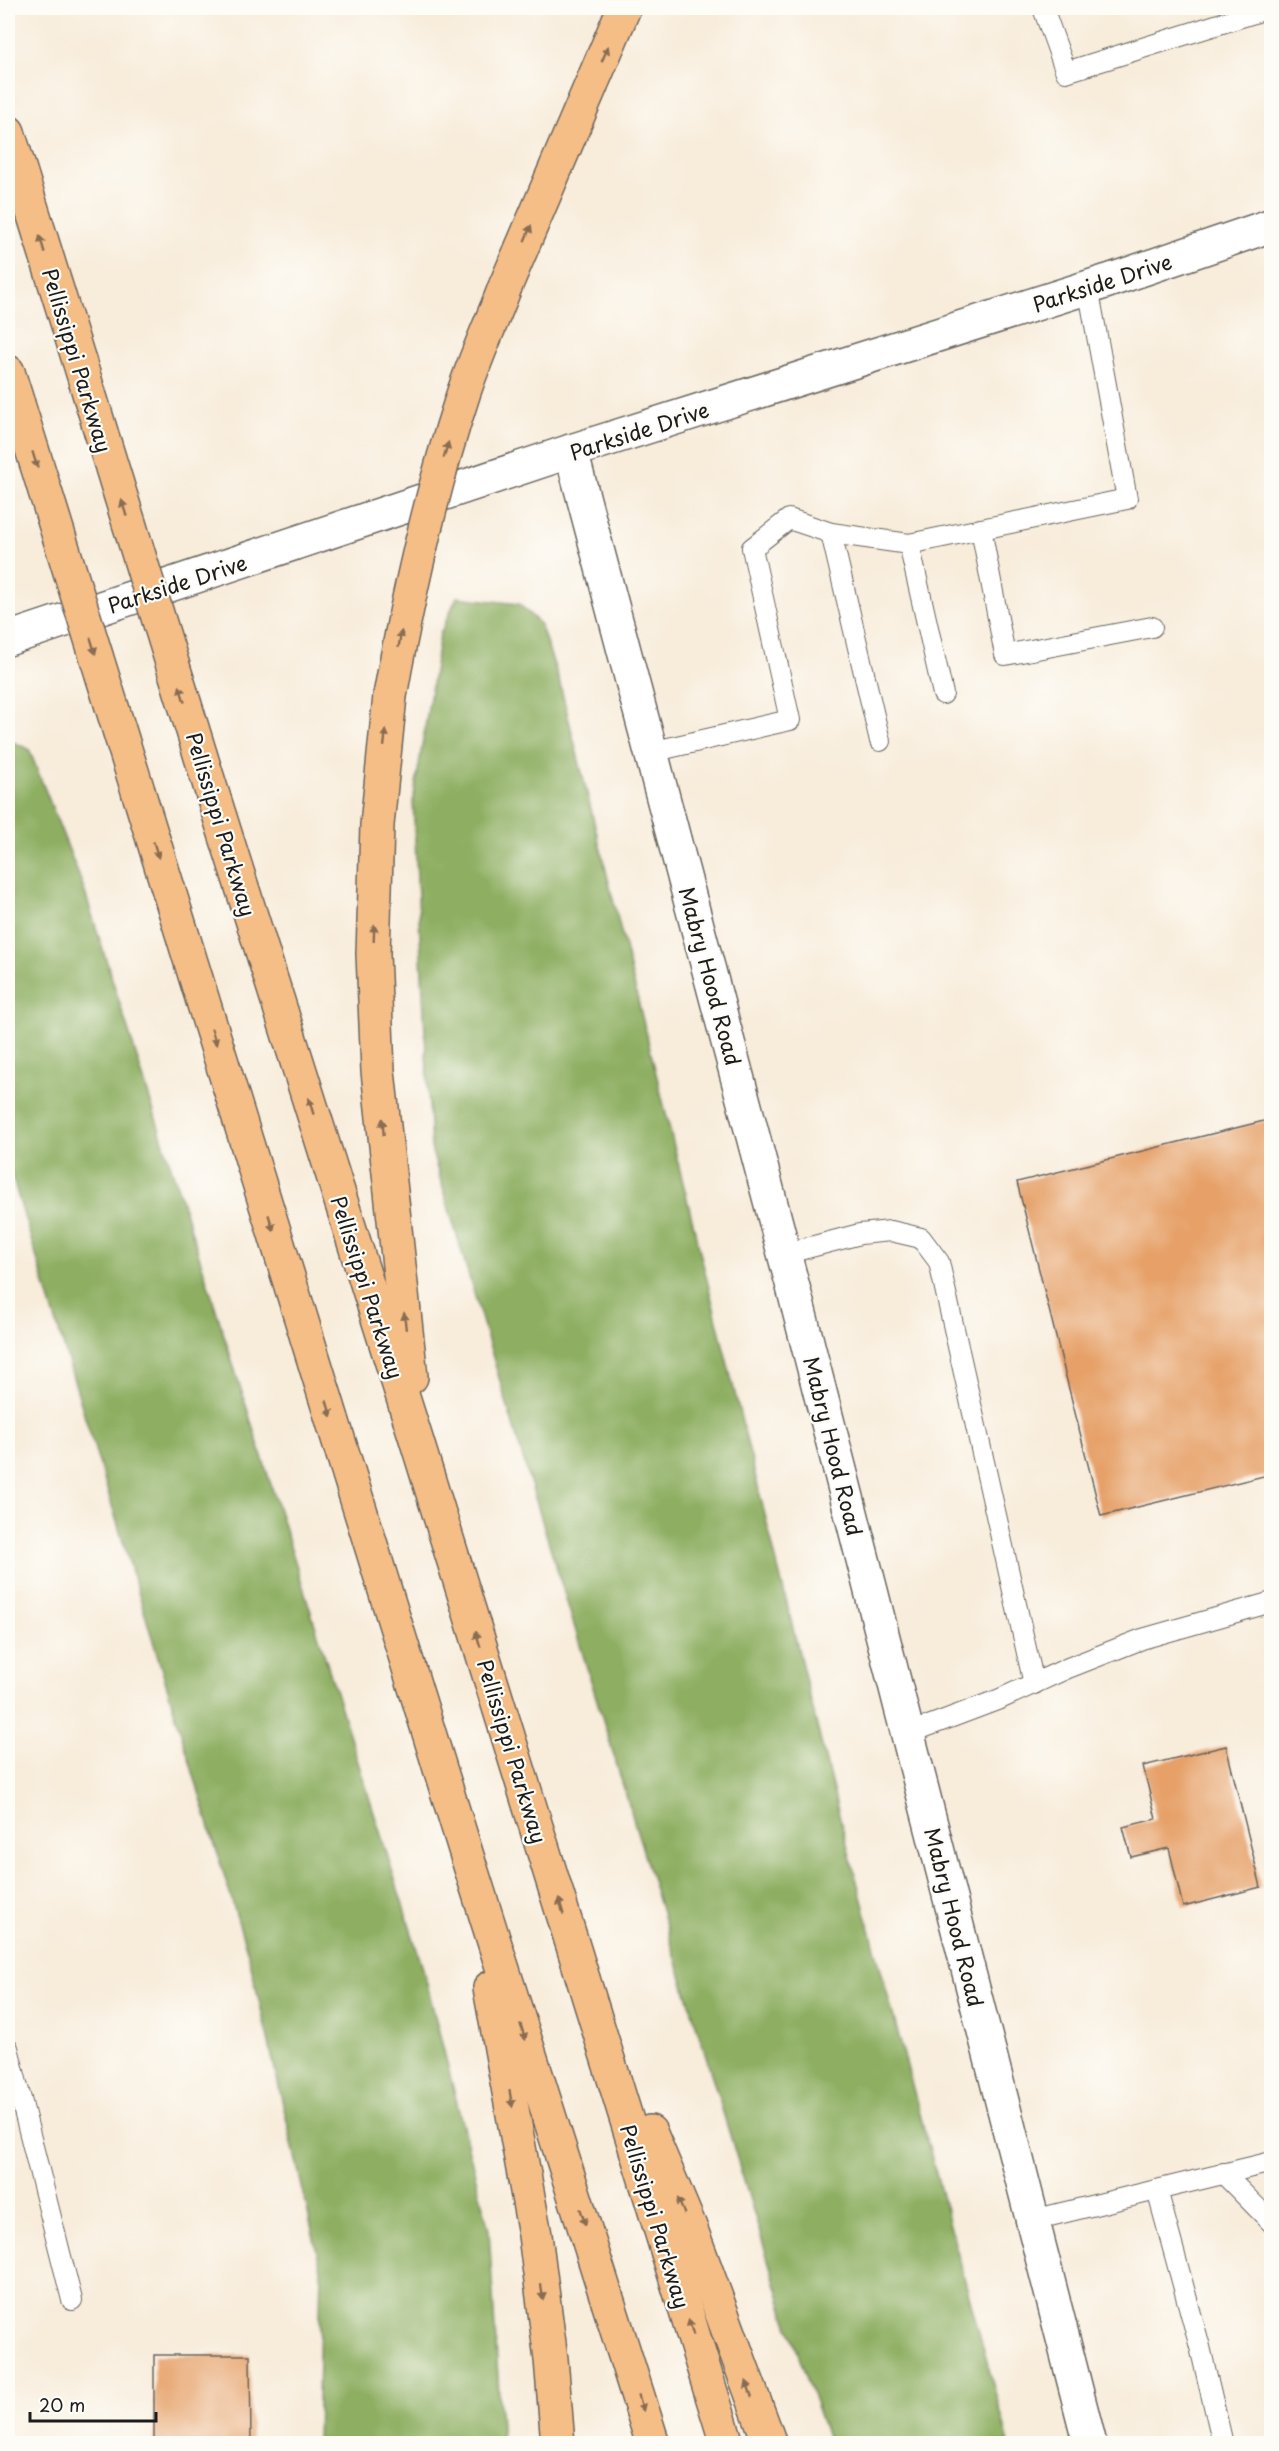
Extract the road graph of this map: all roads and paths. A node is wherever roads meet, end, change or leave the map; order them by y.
1 (624, 8) edge
2 (1043, 8) edge
3 (1270, 8) edge
4 (8, 132) edge
5 (1272, 225) edge
6 (1088, 287) junction
7 (8, 372) edge
8 (571, 451) junction
9 (981, 529) junction
10 (831, 533) junction
11 (909, 544) junction
12 (1152, 627) dead end
13 (8, 639) edge
14 (943, 694) dead end
15 (880, 741) dead end
16 (651, 752) junction
17 (784, 1254) junction
18 (417, 1442) junction
19 (1272, 1602) edge
20 (1034, 1684) junction
21 (908, 1734) junction
22 (466, 1856) junction
23 (578, 1962) junction
24 (8, 2048) edge
25 (1272, 2162) edge
26 (1223, 2174) junction
27 (1157, 2190) junction
28 (1033, 2220) junction
29 (1272, 2223) edge
30 (72, 2300) dead end
31 (558, 2444) edge
32 (653, 2444) edge
33 (727, 2444) edge
34 (770, 2444) edge
35 (1090, 2444) edge
36 (1223, 2444) edge

18 -> 1 highway, bridge
2 - 3 lane
18 -> 4 highway, Pellissippi Parkway, bridge
5 - 6 street, Parkside Drive
6 - 8 street, Parkside Drive
6 - 9 lane
7 -> 22 highway, bridge
8 - 13 street, Parkside Drive
8 - 16 street, Mabry Hood Road
9 - 11 lane
9 - 12 lane
10 - 11 lane
10 - 15 lane
10 - 16 lane
11 - 14 lane
16 - 17 street, Mabry Hood Road
17 - 20 lane
17 - 21 street, Mabry Hood Road
23 -> 18 highway, Pellissippi Parkway
19 - 20 lane
20 - 21 lane
21 - 28 street, Mabry Hood Road
22 -> 31 highway
22 -> 32 highway
33 -> 23 highway, Pellissippi Parkway
34 -> 23 highway
24 - 30 lane
25 - 26 lane
26 - 27 lane
26 - 29 lane
27 - 28 lane
27 - 36 lane
28 - 35 street, Mabry Hood Road

